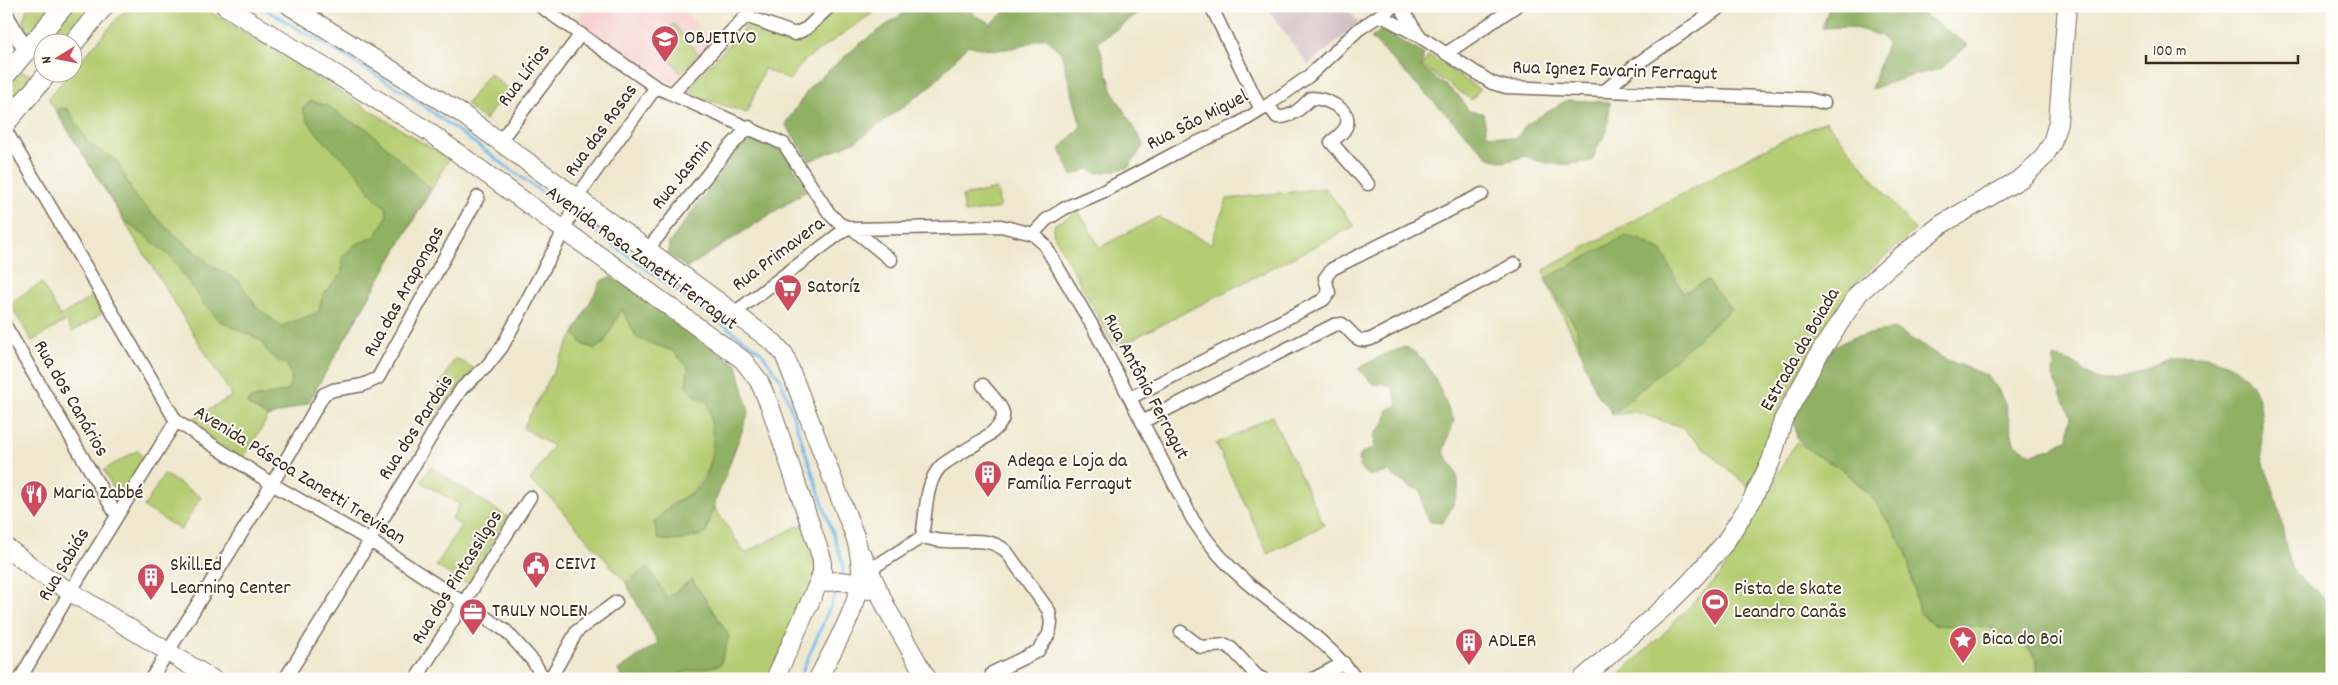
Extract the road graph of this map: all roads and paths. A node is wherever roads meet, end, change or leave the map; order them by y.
1 (10, 6) edge
2 (64, 6) edge
3 (104, 6) edge
4 (225, 6) edge
5 (290, 6) edge
6 (540, 6) edge
7 (830, 6) edge
8 (1394, 6) edge
9 (1400, 6) edge
10 (1516, 6) edge
11 (1722, 6) edge
12 (2067, 6) edge
13 (1212, 8) dead end
14 (6, 9) edge
15 (749, 11) edge
16 (1380, 15) junction
17 (6, 16) edge
18 (82, 33) edge
19 (581, 34) junction
20 (1419, 36) junction
21 (26, 51) junction
22 (1446, 53) junction
23 (32, 60) edge
24 (6, 74) edge
25 (41, 82) edge
26 (656, 87) junction
27 (1607, 89) junction
28 (672, 94) junction
29 (1824, 103) dead end
30 (1265, 107) junction
31 (6, 124) edge
32 (749, 127) junction
33 (6, 131) edge
34 (500, 141) junction
35 (1368, 184) dead end
36 (1482, 194) dead end
37 (478, 197) dead end
38 (577, 197) junction
39 (850, 228) junction
40 (564, 229) junction
41 (1033, 234) junction
42 (648, 249) junction
43 (891, 260) dead end
44 (1515, 264) dead end
45 (734, 312) junction
46 (6, 327) edge
47 (983, 385) dead end
48 (1130, 398) junction
49 (176, 421) junction
50 (1142, 422) junction
51 (272, 484) junction
52 (530, 497) dead end
53 (117, 516) junction
54 (922, 537) junction
55 (369, 540) junction
56 (6, 547) edge
57 (6, 559) edge
58 (40, 573) junction
59 (864, 577) junction
60 (818, 584) junction
61 (70, 592) junction
62 (616, 602) dead end
63 (464, 604) junction
64 (1181, 632) dead end
65 (168, 651) junction
66 (1344, 662) junction
67 (992, 673) dead end
68 (20, 679) edge
69 (151, 679) edge
70 (212, 679) edge
71 (285, 679) edge
72 (416, 679) edge
73 (544, 679) edge
74 (550, 679) edge
75 (775, 679) edge
76 (818, 679) edge
77 (927, 679) edge
78 (1263, 679) edge
79 (1313, 679) edge
80 (1356, 679) edge
81 (1582, 679) edge

1 - 14 street
2 - 21 main road
3 - 18 main road
4 - 40 main road, Avenida Rosa Zanetti Ferragut
5 - 34 main road, Avenida Rosa Zanetti Ferragut
6 - 19 street
7 - 15 street
8 - 16 street, Rua São Miguel
9 - 20 street, Rua Ignez Favarin Ferragut
10 - 22 street
11 - 27 street
12 - 81 main road, Estrada da Boiada
13 - 30 street
15 - 28 street
16 - 20 street, Rua Ignez Favarin Ferragut
16 - 30 street, Rua São Miguel
17 - 21 street
19 - 26 street
19 - 34 street, Rua Lírios
20 - 22 street, Rua Ignez Favarin Ferragut
21 - 23 main road
21 - 24 main road
22 - 27 street, Rua Ignez Favarin Ferragut
25 - 31 main road
26 - 28 street
26 - 38 street, Rua das Rosas
27 - 29 street, Rua Ignez Favarin Ferragut
28 - 32 street
30 - 35 street
30 - 41 street, Rua São Miguel
32 - 39 street
32 - 42 street, Rua Jasmin
33 - 49 street, Avenida Páscoa Zanetti Trevisan
34 - 38 main road, Avenida Rosa Zanetti Ferragut
36 - 48 street
37 - 51 street, Rua das Arapongas
38 - 40 street, Rua dos Pardais
38 - 42 main road, Avenida Rosa Zanetti Ferragut
39 - 41 street
39 - 43 street
39 - 45 street, Rua Primavera
40 - 55 street, Rua dos Pardais
40 - 60 main road, Avenida Rosa Zanetti Ferragut
41 - 48 street, Rua Antônio Ferragut
42 - 45 main road, Avenida Rosa Zanetti Ferragut
44 - 50 street
45 - 59 main road, Avenida Rosa Zanetti Ferragut
46 - 53 street, Rua dos Canários
47 - 54 street
48 - 50 street, Rua Antônio Ferragut
49 - 51 street, Avenida Páscoa Zanetti Trevisan
49 - 53 street, Rua Sabiás
50 - 66 street, Rua Antônio Ferragut
51 - 55 street, Avenida Páscoa Zanetti Trevisan
51 - 65 street, Rua das Arapongas
52 - 63 street, Rua dos Pintassilgos
53 - 61 street, Rua Sabiás
54 - 59 street
54 - 67 street
55 - 63 street, Avenida Páscoa Zanetti Trevisan
55 - 71 street, Rua dos Pardais
56 - 58 main road
57 - 58 street
58 - 61 main road
59 - 60 main road
59 - 76 main road, Avenida Rosa Zanetti Ferragut
59 - 77 main road
60 - 75 main road, Avenida Rosa Zanetti Ferragut
61 - 65 main road
61 - 68 street, Rua Sabiás
62 - 74 street
63 - 72 street, Rua dos Pintassilgos
63 - 73 street, Avenida Páscoa Zanetti Trevisan
64 - 78 street
65 - 69 street, Rua das Arapongas
65 - 70 main road
66 - 79 street
66 - 80 street, Rua Antônio Ferragut

